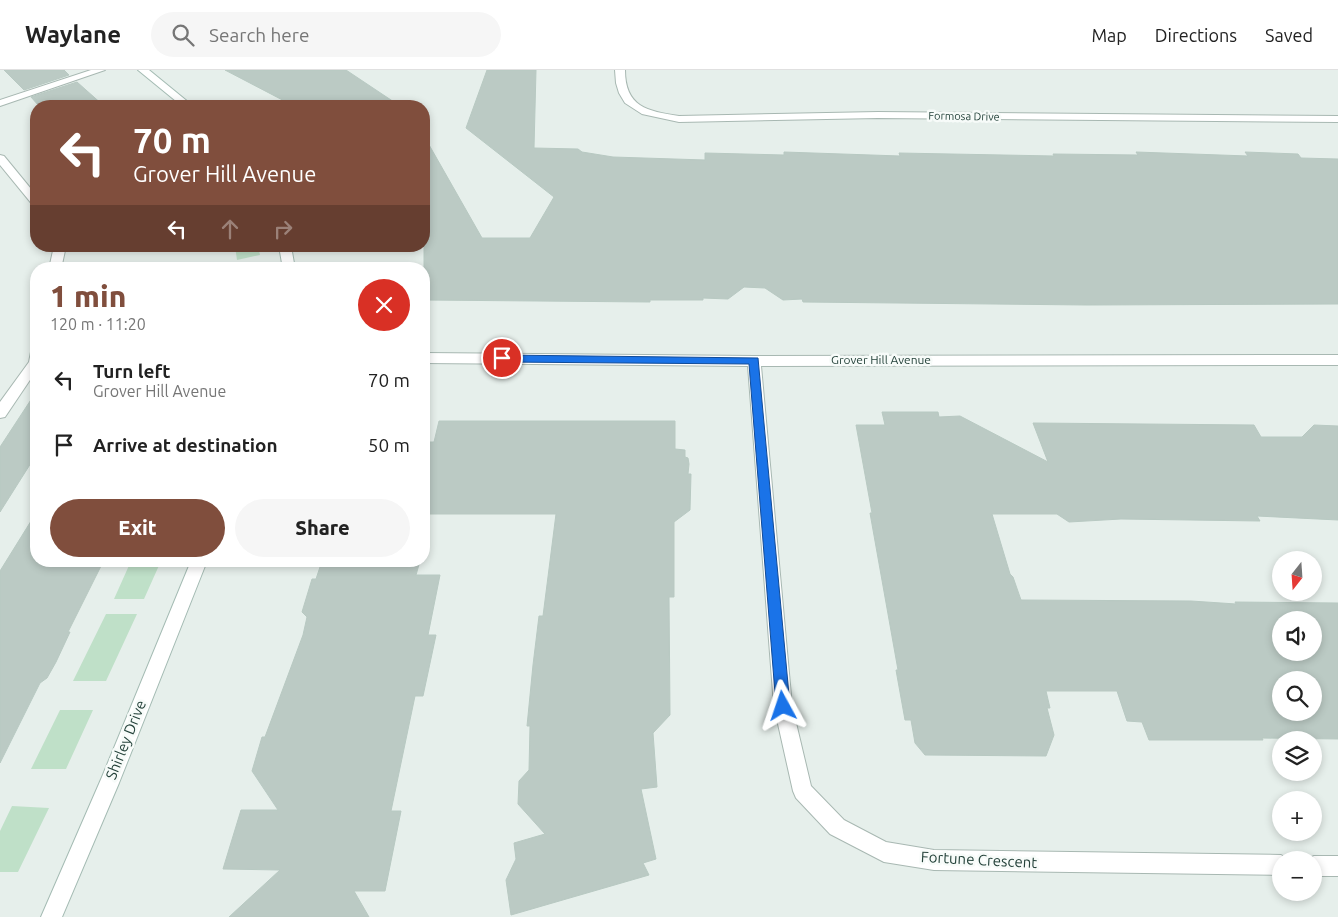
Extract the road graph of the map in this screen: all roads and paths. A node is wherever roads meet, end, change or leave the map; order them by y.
1 (100, 70) edge
2 (143, 70) edge
3 (620, 70) edge
4 (180, 100) edge
5 (0, 103) edge
6 (1338, 119) edge
7 (0, 158) edge
8 (30, 195) edge
9 (430, 358) edge
10 (1338, 360) edge
11 (754, 361) junction
12 (30, 369) edge
13 (0, 413) edge
14 (197, 567) edge
15 (1272, 866) edge
16 (1322, 866) edge
17 (1338, 866) edge
18 (50, 917) edge

1 - 5 street
2 - 4 street
3 - 6 street, Formosa Drive
7 - 8 street
9 - 11 street, Grover Hill Avenue
10 - 11 street, Grover Hill Avenue
11 - 15 street, Fortune Crescent
12 - 13 street
14 - 18 street, Shirley Drive
16 - 17 street

